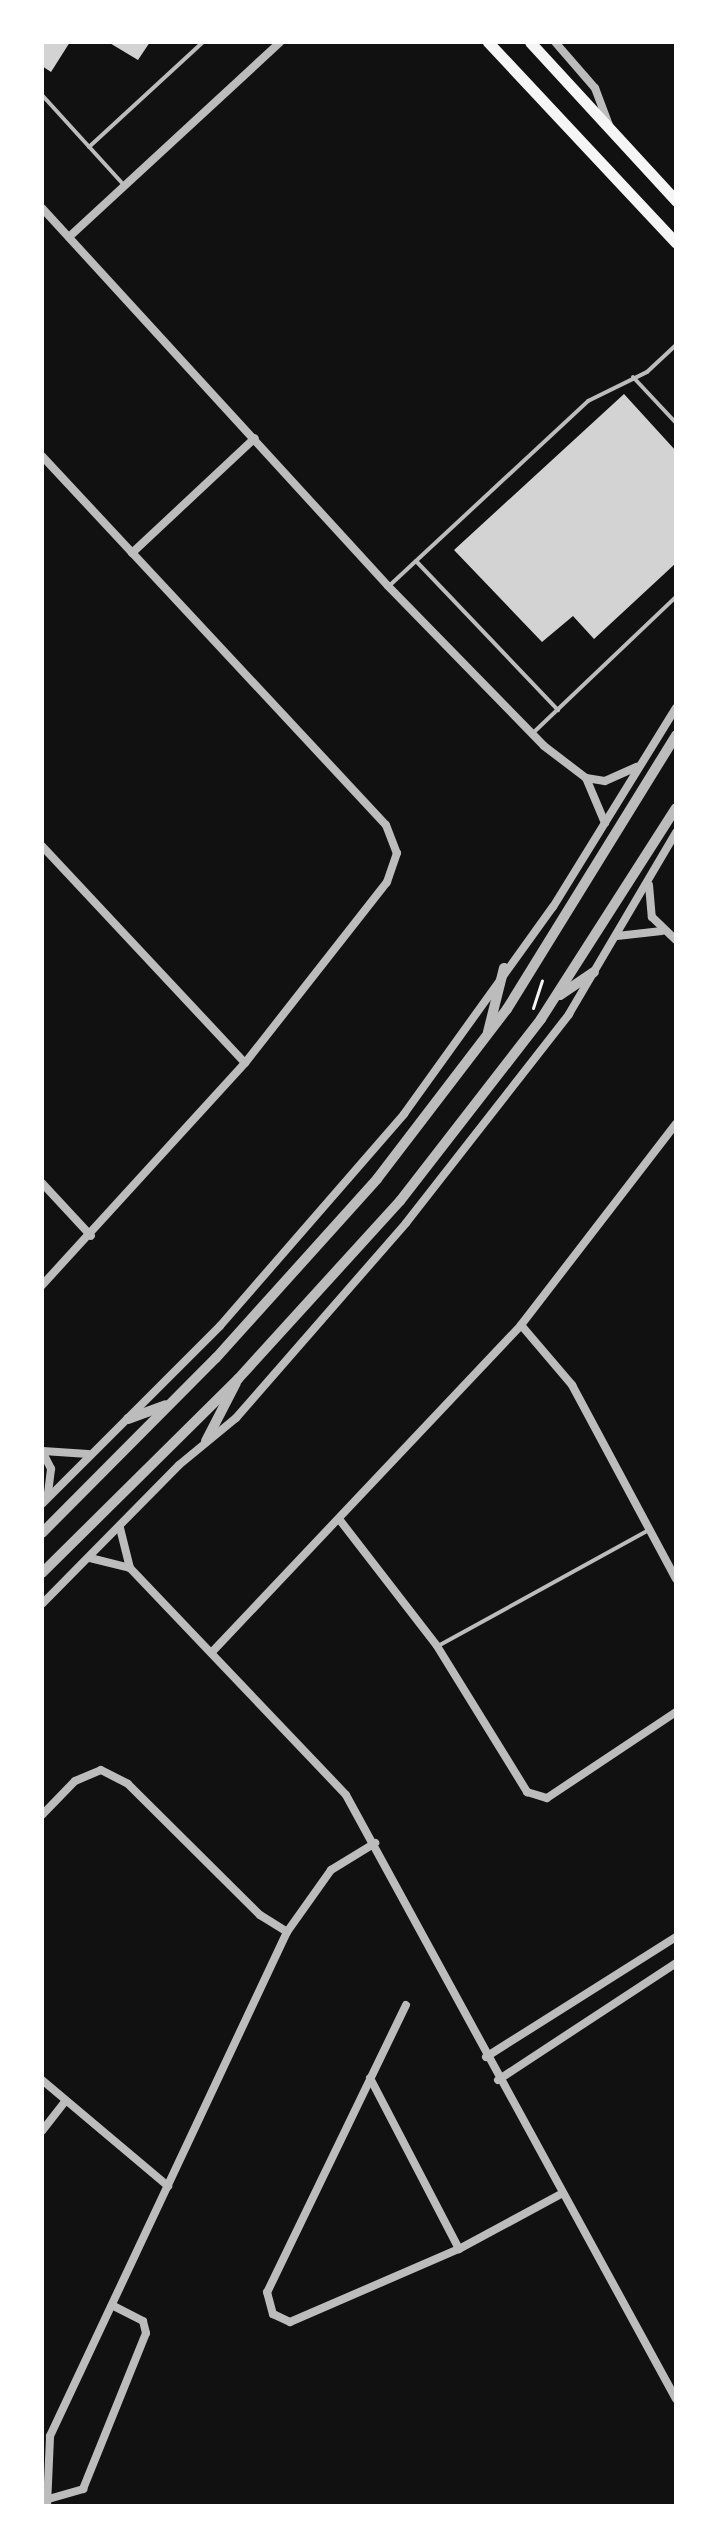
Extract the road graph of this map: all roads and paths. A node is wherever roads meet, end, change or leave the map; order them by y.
1 (203, 42) edge
2 (280, 42) edge
3 (488, 42) edge
4 (530, 42) edge
5 (555, 42) edge
6 (42, 95) edge
7 (610, 129) junction
8 (89, 147) junction
9 (125, 186) junction
10 (676, 201) edge
11 (42, 208) edge
12 (69, 237) junction
13 (676, 243) edge
14 (676, 345) edge
15 (633, 377) junction
16 (676, 423) edge
17 (255, 438) junction
18 (42, 456) edge
19 (132, 553) junction
20 (416, 561) junction
21 (388, 586) junction
22 (676, 597) edge
23 (676, 708) edge
24 (558, 710) junction
25 (532, 734) junction
26 (676, 735) edge
27 (639, 766) junction
28 (586, 778) junction
29 (676, 808) edge
30 (605, 824) junction
31 (676, 832) edge
32 (42, 846) edge
33 (649, 882) junction
34 (662, 931) junction
35 (615, 936) junction
36 (676, 940) edge
37 (504, 968) junction
38 (594, 972) junction
39 (531, 973) junction
40 (555, 998) junction
41 (543, 1015) junction
42 (486, 1038) junction
43 (245, 1063) junction
44 (676, 1124) edge
45 (42, 1183) edge
46 (91, 1236) junction
47 (42, 1285) edge
48 (521, 1325) junction
49 (238, 1379) junction
50 (172, 1402) junction
51 (128, 1419) junction
52 (206, 1441) junction
53 (42, 1451) edge
54 (92, 1452) junction
55 (44, 1502) edge
56 (339, 1519) junction
57 (120, 1528) junction
58 (650, 1529) junction
59 (42, 1533) edge
60 (90, 1558) junction
61 (130, 1568) junction
62 (42, 1573) edge
63 (676, 1579) edge
64 (42, 1604) edge
65 (437, 1646) junction
66 (213, 1651) junction
67 (676, 1712) edge
68 (42, 1815) edge
69 (375, 1843) junction
70 (287, 1932) junction
71 (676, 1937) edge
72 (676, 1963) edge
73 (406, 2005) dead end
74 (486, 2057) junction
75 (370, 2078) junction
76 (42, 2080) edge
77 (498, 2080) junction
78 (64, 2103) junction
79 (42, 2131) edge
80 (168, 2186) junction
81 (563, 2193) junction
82 (459, 2249) junction
83 (112, 2305) junction
84 (672, 2379) edge
85 (676, 2399) edge
86 (46, 2503) edge

1 - 8 lane
2 - 9 street
3 - 13 main road
4 - 7 main road
5 - 7 street
6 - 8 lane
7 - 10 main road
8 - 9 lane
9 - 12 street
11 - 12 street
12 - 17 street
14 - 15 lane
15 - 16 lane
15 - 20 lane
17 - 19 street
17 - 21 street
18 - 19 street
19 - 43 street
20 - 21 lane
20 - 24 lane
21 - 25 street
22 - 24 lane
23 - 27 street
24 - 25 lane
25 - 28 street
26 - 39 street
27 - 28 street
27 - 30 street
28 - 30 street
29 - 40 street
30 - 37 street
31 - 33 street
32 - 43 street
33 - 34 street
33 - 35 street
34 - 35 street
34 - 36 street
35 - 38 street
37 - 42 street
37 - 51 street
38 - 40 street
38 - 52 street
39 - 41 path
39 - 42 street
40 - 41 street
41 - 49 street
42 - 50 street
43 - 46 street
44 - 48 street
45 - 46 street
46 - 47 street
48 - 56 street
48 - 58 street
49 - 52 street
49 - 62 street
50 - 51 street
50 - 59 street
51 - 54 street
52 - 57 street
53 - 54 street
53 - 55 street
54 - 55 street
56 - 65 street
56 - 66 street
57 - 60 street
57 - 61 street
58 - 63 street
58 - 65 lane
60 - 61 street
60 - 64 street
61 - 66 street
65 - 67 street
66 - 69 street
68 - 70 street
69 - 70 street
69 - 74 street
70 - 80 street
71 - 74 street
72 - 77 street
73 - 75 street
74 - 77 street
75 - 82 street
75 - 82 street
76 - 78 street
77 - 81 street
78 - 79 street
78 - 80 street
80 - 83 street
81 - 82 street
81 - 84 street
83 - 86 street
83 - 86 street
84 - 85 street

